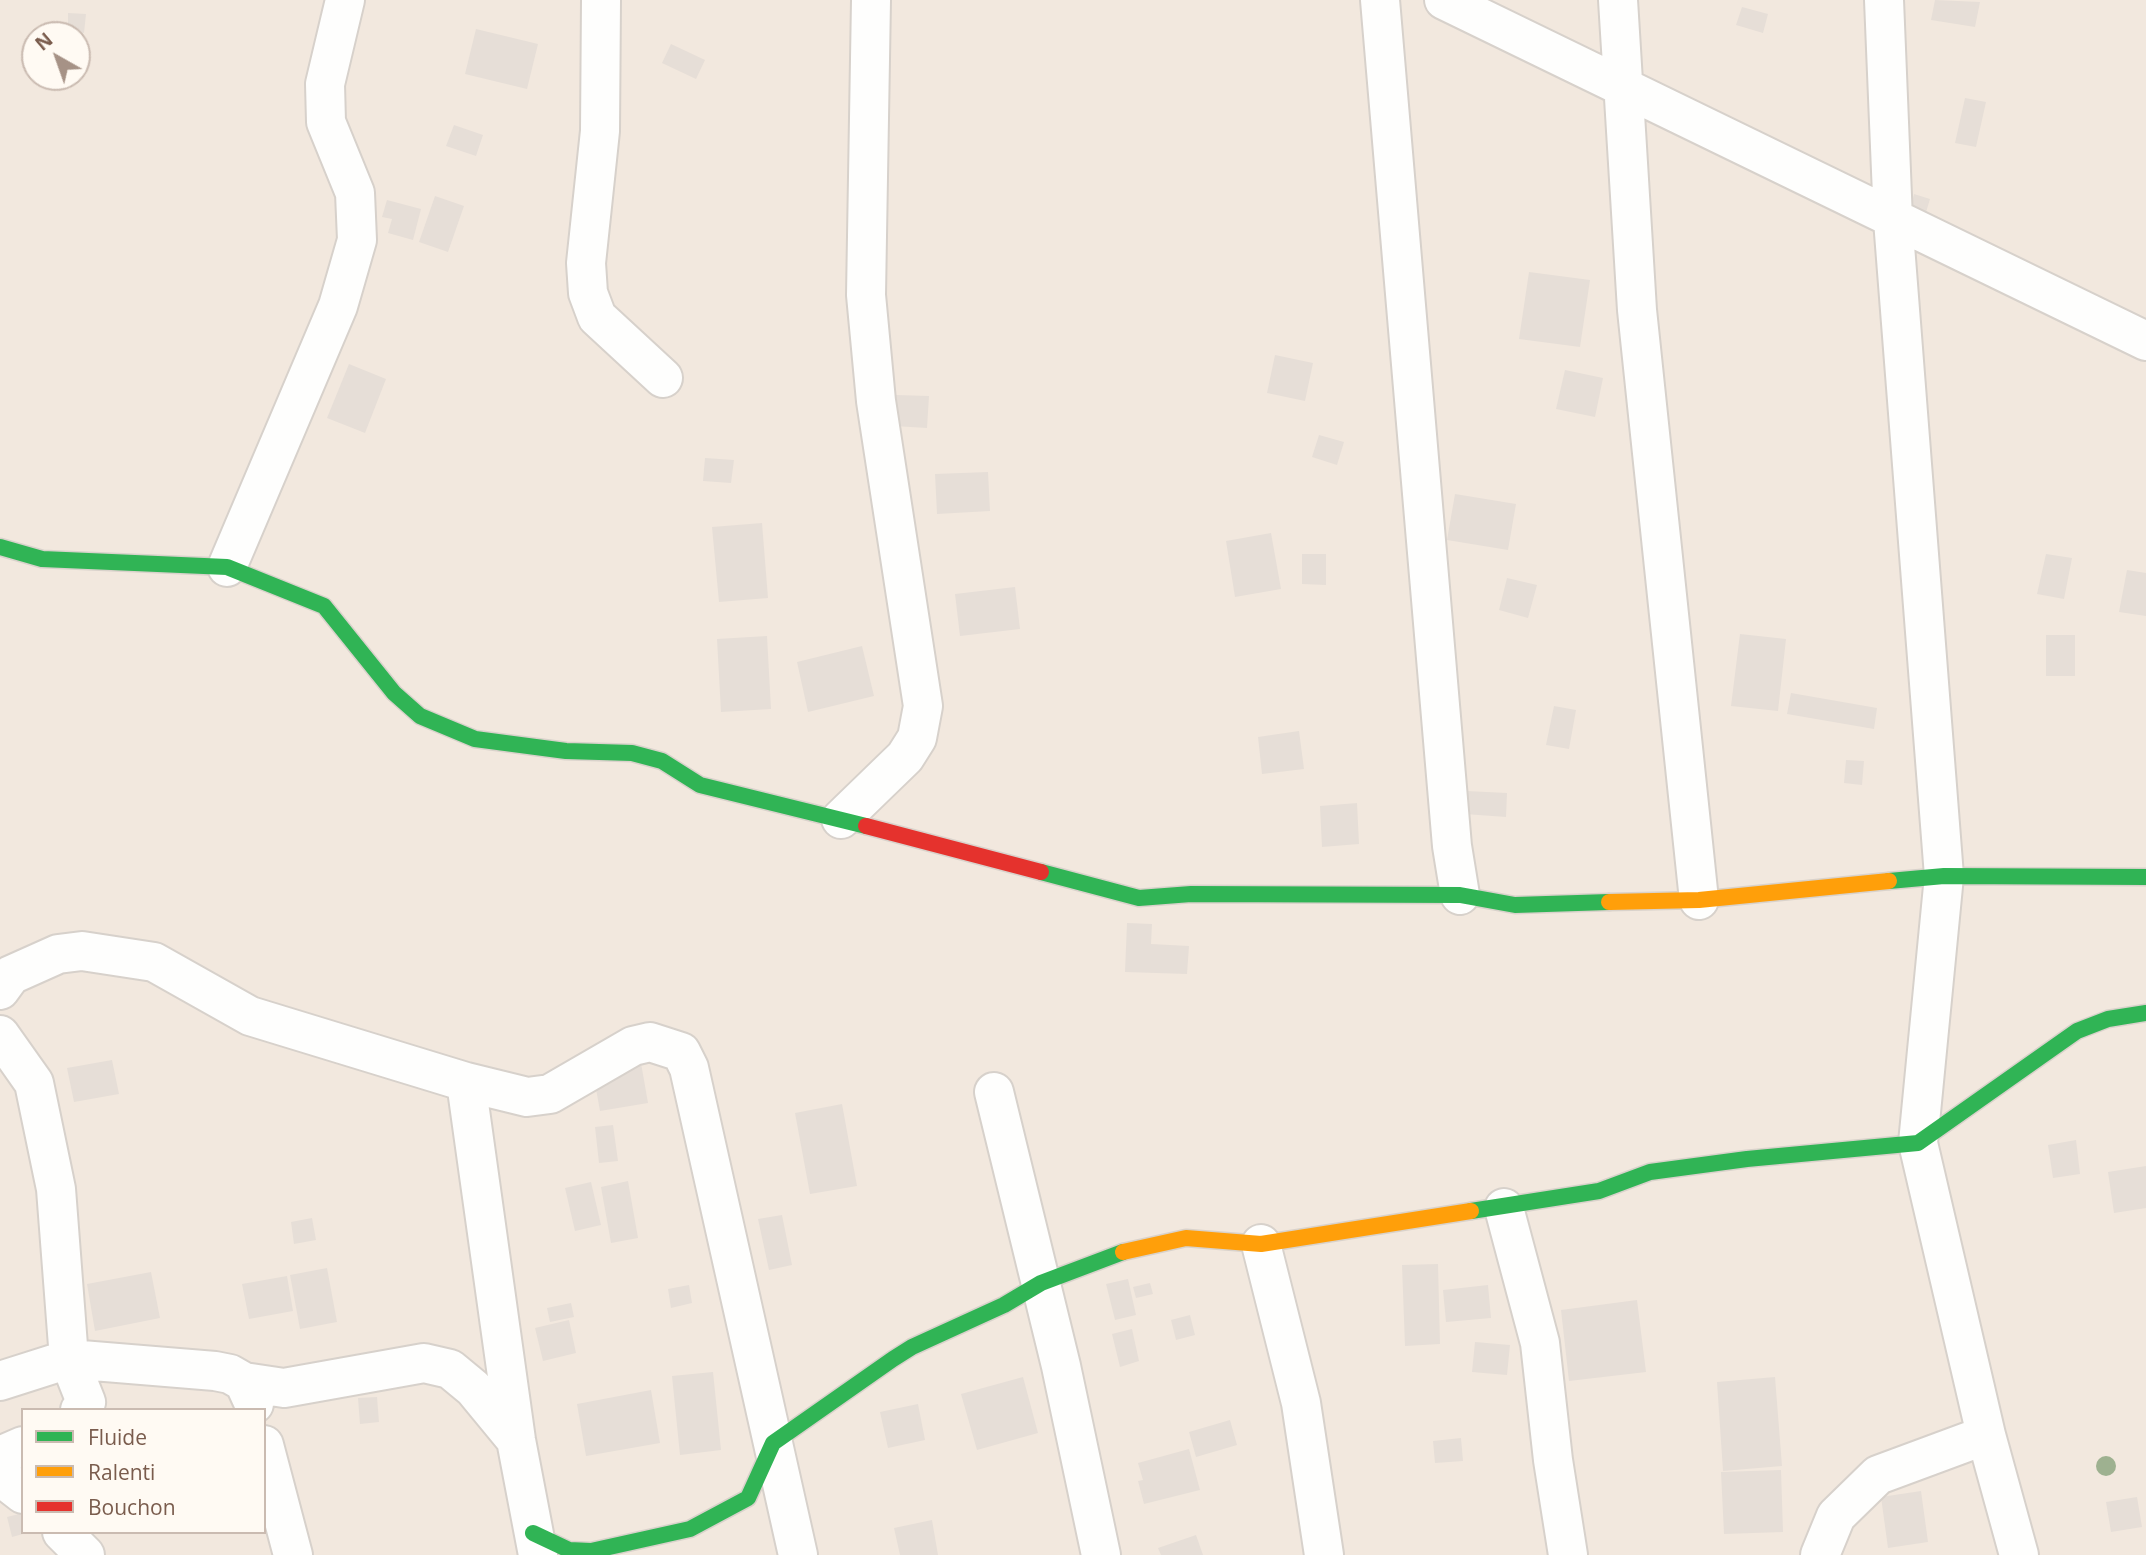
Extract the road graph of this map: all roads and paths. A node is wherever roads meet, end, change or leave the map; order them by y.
1 (345, 0) edge
2 (601, 0) edge
3 (871, 0) edge
4 (1380, 0) edge
5 (1444, 0) edge
6 (1618, 0) edge
7 (1884, 0) edge
8 (1623, 89) junction
9 (1894, 219) junction
10 (2146, 341) edge
11 (663, 378) dead end
12 (0, 547) edge
13 (227, 567) junction
14 (841, 818) junction
15 (1944, 876) junction
16 (2146, 877) edge
17 (1460, 895) junction
18 (1699, 900) junction
19 (0, 990) edge
20 (2146, 1013) edge
21 (0, 1035) edge
22 (466, 1082) junction
23 (994, 1092) dead end
24 (1918, 1143) junction
25 (1504, 1208) junction
26 (1261, 1244) junction
27 (1041, 1283) junction
28 (69, 1359) junction
29 (0, 1381) edge
30 (250, 1396) edge
31 (82, 1408) edge
32 (1986, 1435) junction
33 (516, 1440) junction
34 (774, 1443) junction
35 (21, 1447) edge
36 (266, 1453) edge
37 (0, 1457) edge
38 (0, 1476) edge
39 (21, 1492) edge
40 (64, 1534) edge
41 (536, 1544) edge
42 (85, 1555) edge
43 (293, 1555) edge
44 (799, 1555) edge
45 (1101, 1555) edge
46 (1324, 1555) edge
47 (1568, 1555) edge
48 (1820, 1555) edge
49 (2019, 1555) edge

1 - 13 street
2 - 11 street
3 - 14 street
4 - 17 street
5 - 8 street
6 - 8 street
7 - 9 street
8 - 9 street
8 - 18 street
9 - 10 street
9 - 15 street
12 - 13 street
13 - 14 street
14 - 17 street
15 - 16 street
15 - 18 street
15 - 24 street
17 - 18 street
19 - 22 street
20 - 24 street
21 - 28 street
22 - 33 street
22 - 34 street
23 - 27 street
24 - 25 street
24 - 32 street
25 - 26 street
25 - 47 street
26 - 27 street
26 - 46 street
27 - 34 street
27 - 45 street
28 - 29 street
28 - 30 street
28 - 31 street
30 - 33 street
32 - 48 street
32 - 49 street
33 - 41 street
34 - 41 street
34 - 44 street
35 - 37 street
36 - 43 street
38 - 39 street
40 - 42 street

